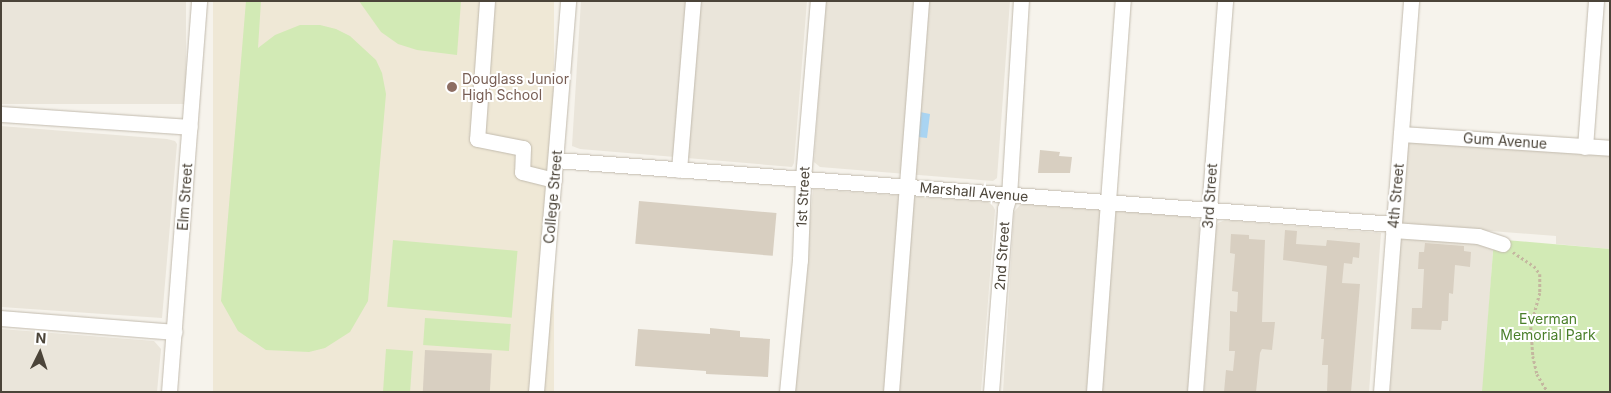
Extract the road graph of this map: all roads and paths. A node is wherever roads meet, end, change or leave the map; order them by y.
1 (199, 1) edge
2 (487, 1) edge
3 (568, 1) edge
4 (692, 1) edge
5 (818, 1) edge
6 (921, 1) edge
7 (1021, 1) edge
8 (1124, 1) edge
9 (1225, 1) edge
10 (1411, 1) edge
11 (1596, 1) edge
12 (1, 114) edge
13 (190, 127) junction
14 (1401, 134) junction
15 (1585, 147) junction
16 (1610, 148) edge
17 (556, 160) junction
18 (679, 170) junction
19 (803, 178) junction
20 (554, 180) junction
21 (906, 185) junction
22 (1010, 196) junction
23 (1108, 203) junction
24 (1209, 209) junction
25 (1393, 227) junction
26 (1503, 244) joint
27 (1, 318) edge
28 (174, 332) junction
29 (169, 392) edge
30 (536, 392) edge
31 (787, 392) edge
32 (891, 392) edge
33 (991, 392) edge
34 (1094, 392) edge
35 (1195, 392) edge
36 (1381, 392) edge
37 (1548, 392) edge

1 - 13 street, Elm Street
2 - 20 street
3 - 17 street, College Street
4 - 18 street
5 - 19 street, 1st Street
6 - 21 street
7 - 22 street, 2nd Street
8 - 23 street
9 - 24 street, 3rd Street
10 - 14 street, 4th Street
11 - 15 street
12 - 13 street
13 - 28 street, Elm Street
14 - 15 street, Gum Avenue
14 - 25 street, 4th Street
15 - 16 street, Gum Avenue
17 - 18 street, Marshall Avenue
17 - 20 street, College Street
18 - 19 street, Marshall Avenue
19 - 21 street, Marshall Avenue
19 - 31 street, 1st Street
20 - 30 street, College Street
21 - 22 street, Marshall Avenue
21 - 32 street
22 - 23 street, Marshall Avenue
22 - 33 street, 2nd Street
23 - 24 street, Marshall Avenue
23 - 34 street
24 - 25 street, Marshall Avenue
24 - 35 street, 3rd Street
25 - 26 street, Marshall Avenue
25 - 36 street, 4th Street
26 - 37 path
27 - 28 street
28 - 29 street, Elm Street

